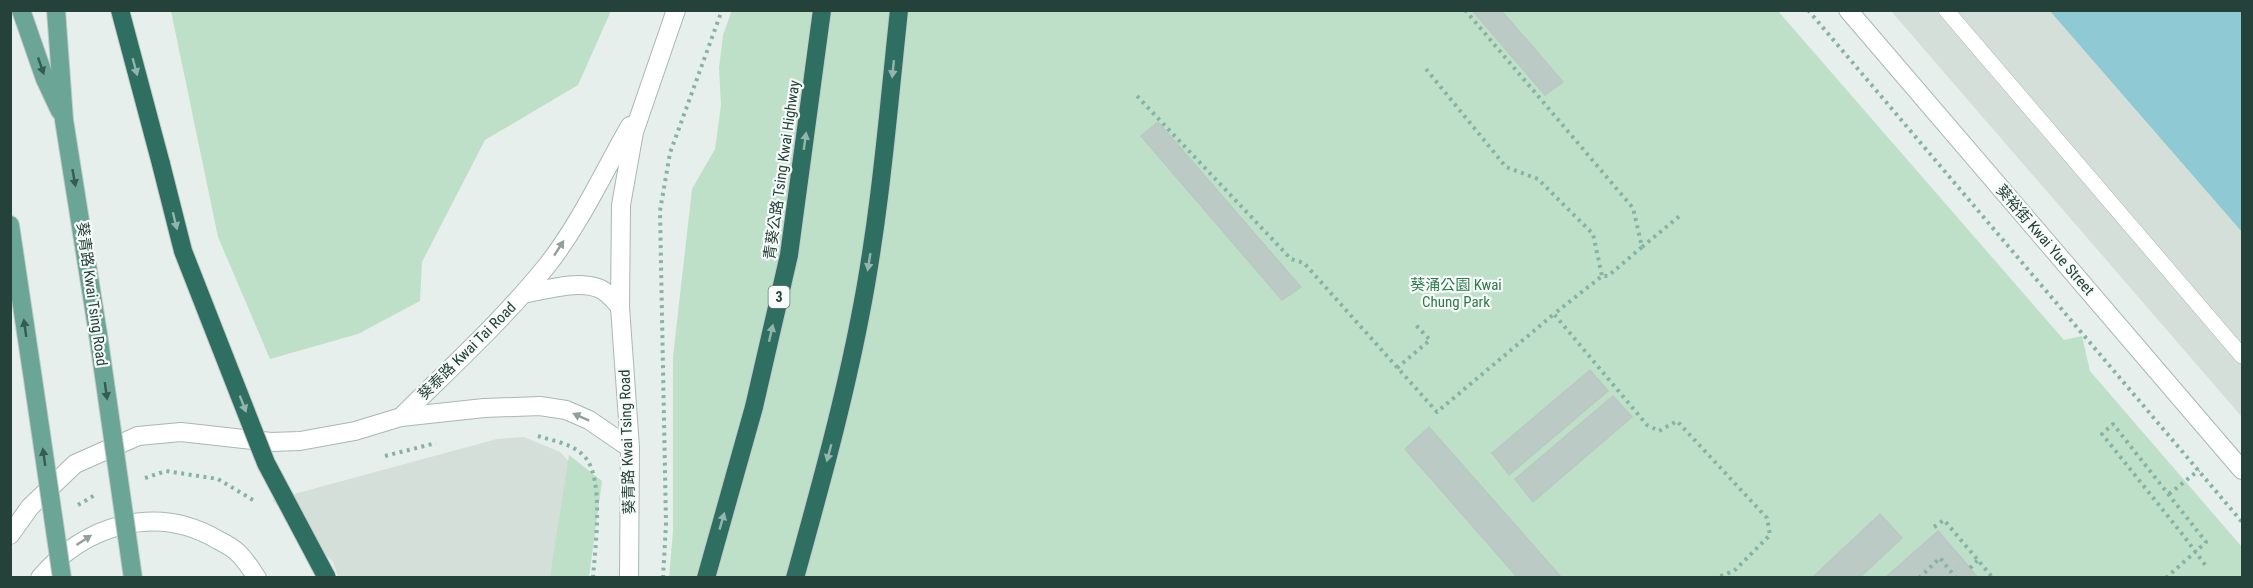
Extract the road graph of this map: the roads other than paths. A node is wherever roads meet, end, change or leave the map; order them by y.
1 (21, 10) edge
2 (56, 10) edge
3 (120, 10) edge
4 (676, 10) edge
5 (822, 10) edge
6 (899, 10) edge
7 (1848, 10) edge
8 (1946, 10) edge
9 (644, 102) junction
10 (64, 120) junction
11 (10, 225) edge
12 (523, 294) junction
13 (620, 307) junction
14 (2242, 356) edge
15 (401, 417) junction
16 (630, 448) junction
17 (2242, 470) edge
18 (10, 534) edge
19 (40, 578) edge
20 (62, 578) edge
21 (133, 578) edge
22 (257, 578) edge
23 (327, 578) edge
24 (629, 578) edge
25 (706, 578) edge
26 (795, 578) edge

1 -> 10 main road
2 - 10 main road, 葵青路 Kwai Tsing Road
3 -> 23 highway, bridge
4 - 9 street
25 -> 5 highway, 青葵公路 Tsing Kwai Highway / 3
6 -> 26 highway
7 - 17 street, 葵裕街 Kwai Yue Street
8 - 14 lane
12 -> 9 street
9 - 13 street
10 -> 21 main road, 葵青路 Kwai Tsing Road, bridge
20 -> 11 main road, bridge
12 - 13 street, 葵泰路 Kwai Tai Road
12 - 15 street, 葵泰路 Kwai Tai Road
13 - 16 street, 葵青路 Kwai Tsing Road
16 -> 15 street, 葵泰路 Kwai Tai Road
15 - 18 street, 葵泰路 Kwai Tai Road
16 - 24 street, 葵青路 Kwai Tsing Road
19 -> 22 street

